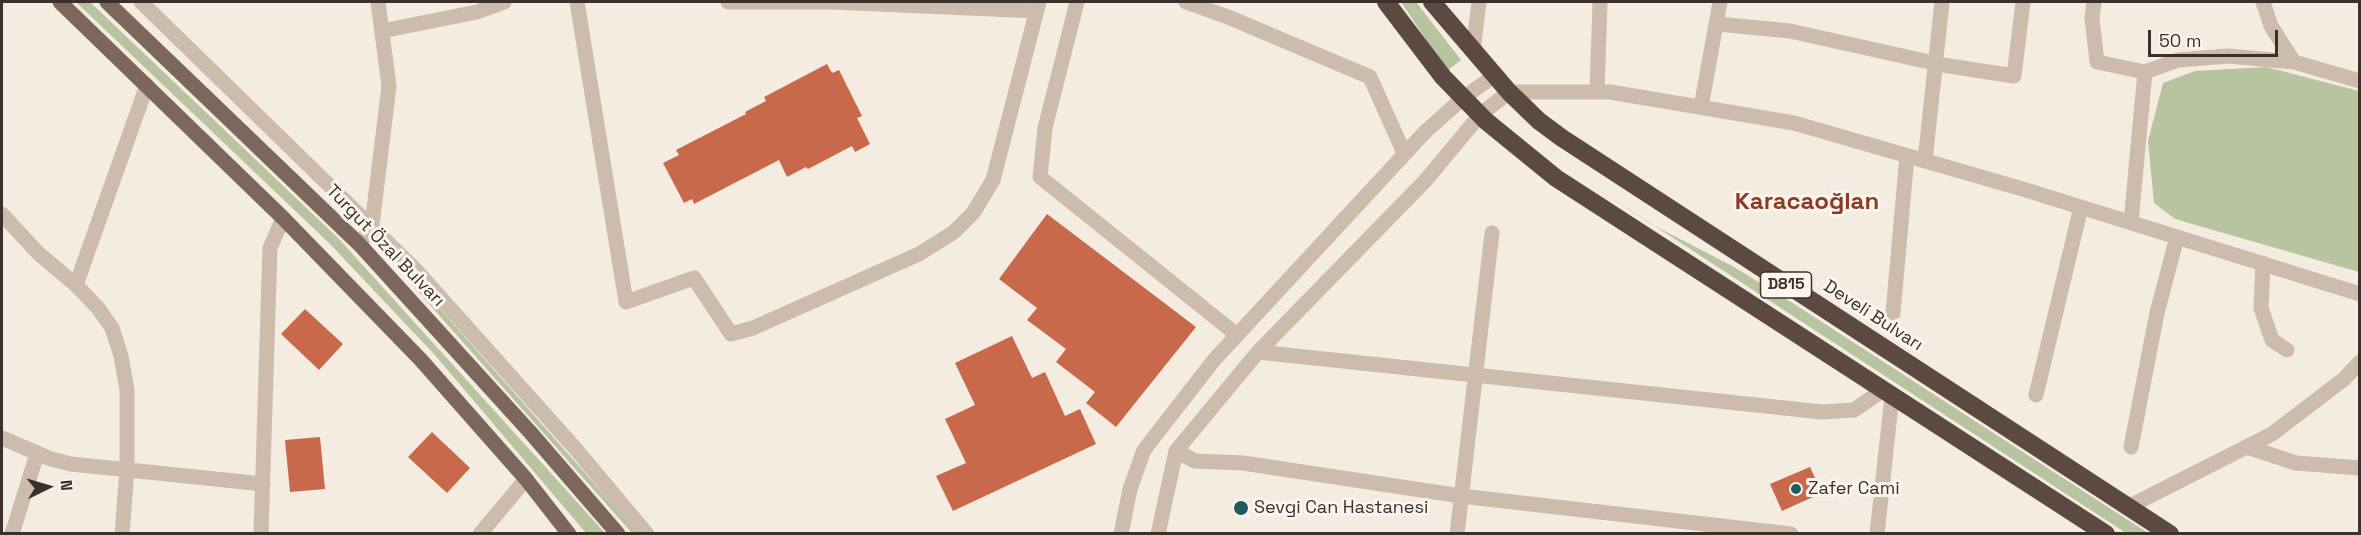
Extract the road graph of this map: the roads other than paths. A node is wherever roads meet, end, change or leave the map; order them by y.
1 (60, 2) edge
2 (107, 2) edge
3 (141, 2) edge
4 (378, 2) edge
5 (504, 2) edge
6 (577, 2) edge
7 (728, 2) edge
8 (1077, 2) edge
9 (1186, 2) edge
10 (1386, 2) edge
11 (1432, 2) edge
12 (1479, 2) edge
13 (1600, 2) edge
14 (1720, 2) edge
15 (1942, 2) edge
16 (2023, 2) edge
17 (2094, 2) edge
18 (2263, 2) edge
19 (1038, 6) edge
20 (1718, 24) junction
21 (382, 31) junction
22 (1473, 51) junction
23 (2294, 62) junction
24 (1935, 63) junction
25 (2145, 72) junction
26 (1494, 76) junction
27 (2360, 81) edge
28 (147, 86) junction
29 (1509, 92) junction
30 (1597, 92) junction
31 (1464, 98) junction
32 (1701, 108) junction
33 (1480, 115) junction
34 (1404, 153) junction
35 (1907, 156) junction
36 (1925, 161) junction
37 (2081, 207) junction
38 (2, 214) edge
39 (283, 218) junction
40 (2131, 222) junction
41 (372, 225) junction
42 (1492, 233) dead end
43 (2177, 237) junction
44 (360, 245) junction
45 (2263, 263) junction
46 (76, 285) junction
47 (2360, 294) edge
48 (1893, 313) dead end
49 (1237, 335) junction
50 (2287, 350) dead end
51 (1258, 352) junction
52 (2360, 362) edge
53 (1473, 376) junction
54 (1887, 393) junction
55 (2036, 395) dead end
56 (2, 438) edge
57 (2131, 447) dead end
58 (2247, 447) junction
59 (1176, 451) junction
60 (37, 454) junction
61 (2360, 468) edge
62 (127, 470) junction
63 (526, 479) junction
64 (263, 484) junction
65 (1461, 496) junction
66 (2130, 506) junction
67 (12, 534) edge
68 (122, 534) edge
69 (261, 534) edge
70 (480, 534) edge
71 (569, 534) edge
72 (618, 534) edge
73 (646, 534) edge
74 (1121, 534) edge
75 (1158, 534) edge
76 (1456, 534) edge
77 (1791, 534) edge
78 (1877, 534) edge
79 (2106, 534) edge
80 (2170, 534) edge

1 - 28 main road
2 - 44 main road, Turgut Özal Bulvarı
3 - 41 street, Turgut Özal Bulvarı
4 - 21 street
5 - 21 street
6 - 19 street
7 - 19 street
8 - 49 street
9 - 34 street
10 - 31 highway, D815
11 - 22 highway, Develi Bulvarı / D815
12 - 22 street
13 - 30 street
14 - 20 street
15 - 24 street
16 - 24 street
17 - 25 street
18 - 23 street
20 - 24 street
20 - 32 street
21 - 41 street
22 - 26 highway, Develi Bulvarı / D815
23 - 25 street
23 - 27 street
24 - 36 street
25 - 40 street
26 - 29 highway, Develi Bulvarı / D815
26 - 31 street
28 - 39 main road
28 - 46 street
29 - 30 street
29 - 33 street
29 - 66 highway, Develi Bulvarı / D815
30 - 32 street
31 - 33 highway, D815
31 - 34 street
32 - 35 street
33 - 51 street
33 - 54 highway, D815
34 - 49 street
35 - 36 street
35 - 48 street
36 - 37 street
37 - 40 street
37 - 55 street
38 - 46 street
39 - 63 main road
39 - 64 street
40 - 43 street
41 - 44 street
41 - 73 street, Turgut Özal Bulvarı
42 - 53 street
43 - 45 street
43 - 57 street
44 - 72 main road, Turgut Özal Bulvarı
45 - 47 street
45 - 50 street
46 - 62 street
49 - 74 street
51 - 53 street
51 - 59 street
52 - 58 street
53 - 54 street
53 - 65 street
54 - 78 street
54 - 79 highway, D815
56 - 60 street
58 - 61 street
58 - 66 street
59 - 65 street
59 - 75 street
60 - 62 street
60 - 67 street
62 - 64 street
62 - 68 street
63 - 70 street
63 - 71 main road
64 - 69 street
65 - 76 street
65 - 77 street
66 - 80 highway, Develi Bulvarı / D815

